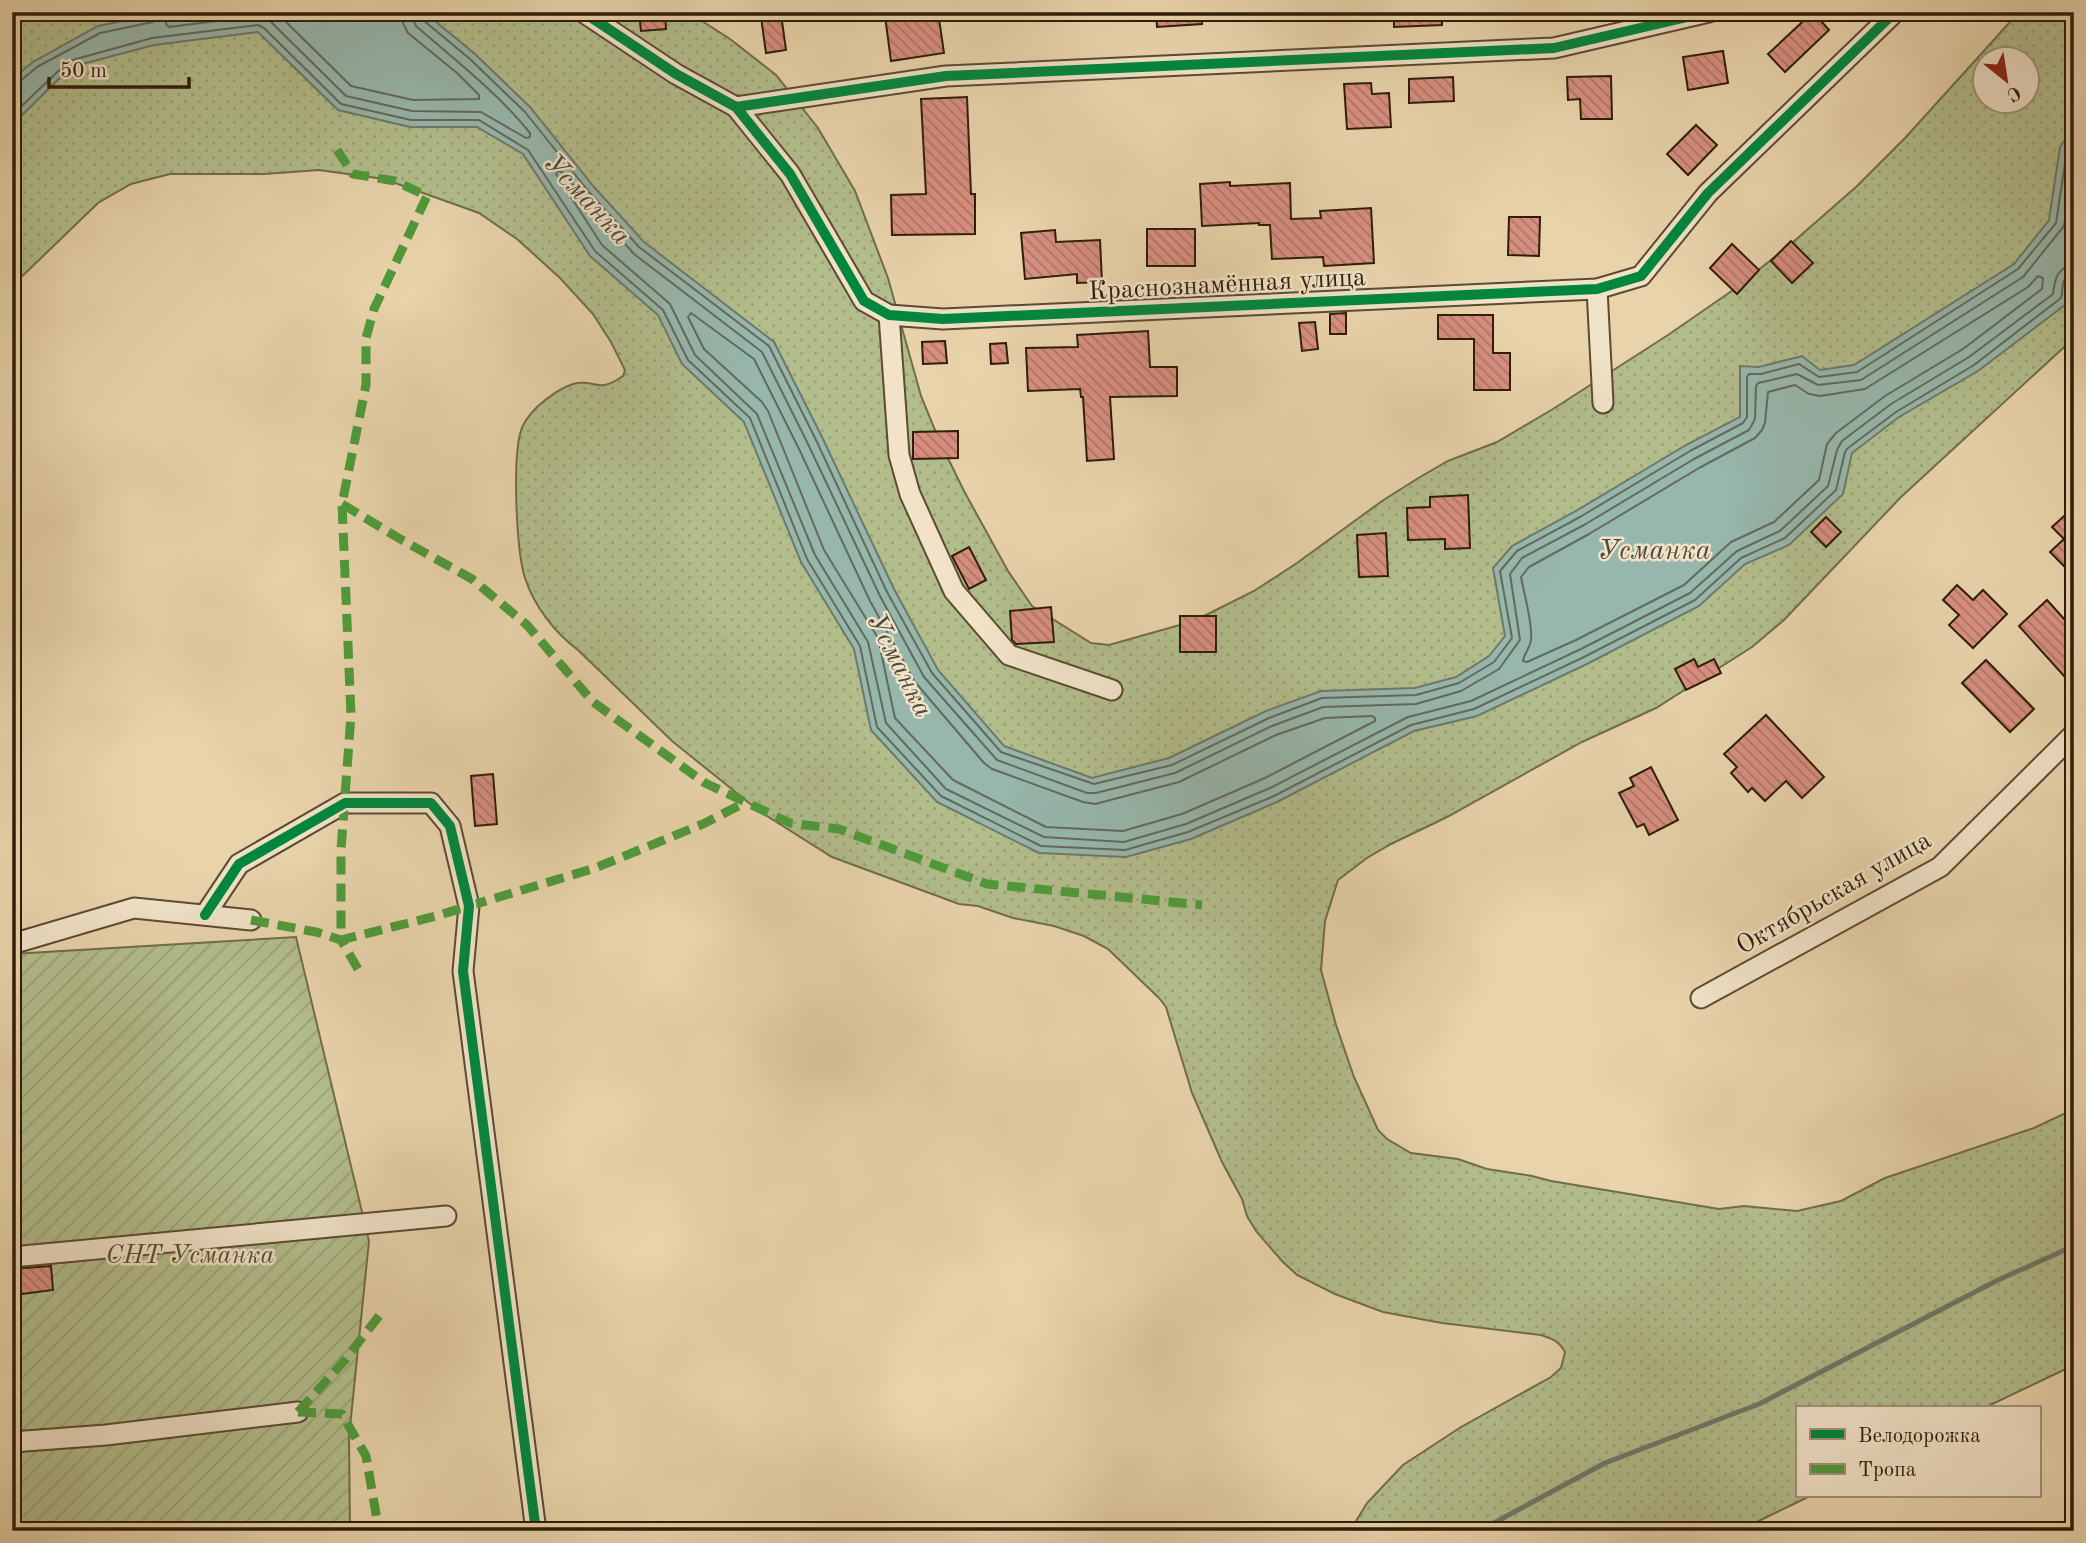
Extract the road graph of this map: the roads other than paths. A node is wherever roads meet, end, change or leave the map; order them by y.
1 (583, 12) edge
2 (1709, 12) edge
3 (1895, 12) edge
4 (736, 107) junction
5 (1597, 289) junction
6 (889, 315) junction
7 (1604, 403) dead end
8 (1112, 690) dead end
9 (2074, 734) edge
10 (205, 915) junction
11 (251, 920) dead end
12 (12, 944) edge
13 (1701, 998) dead end
14 (446, 1216) dead end
15 (12, 1257) edge
16 (298, 1412) dead end
17 (12, 1442) edge
18 (536, 1531) edge

1 - 4 street
2 - 4 street
3 - 5 street, Краснознамённая улица
4 - 6 street
5 - 6 street, Краснознамённая улица
5 - 7 street
6 - 8 street
9 - 13 street, Октябрьская улица
10 - 11 street
10 - 12 street
10 - 18 street
14 - 15 street
16 - 17 street

